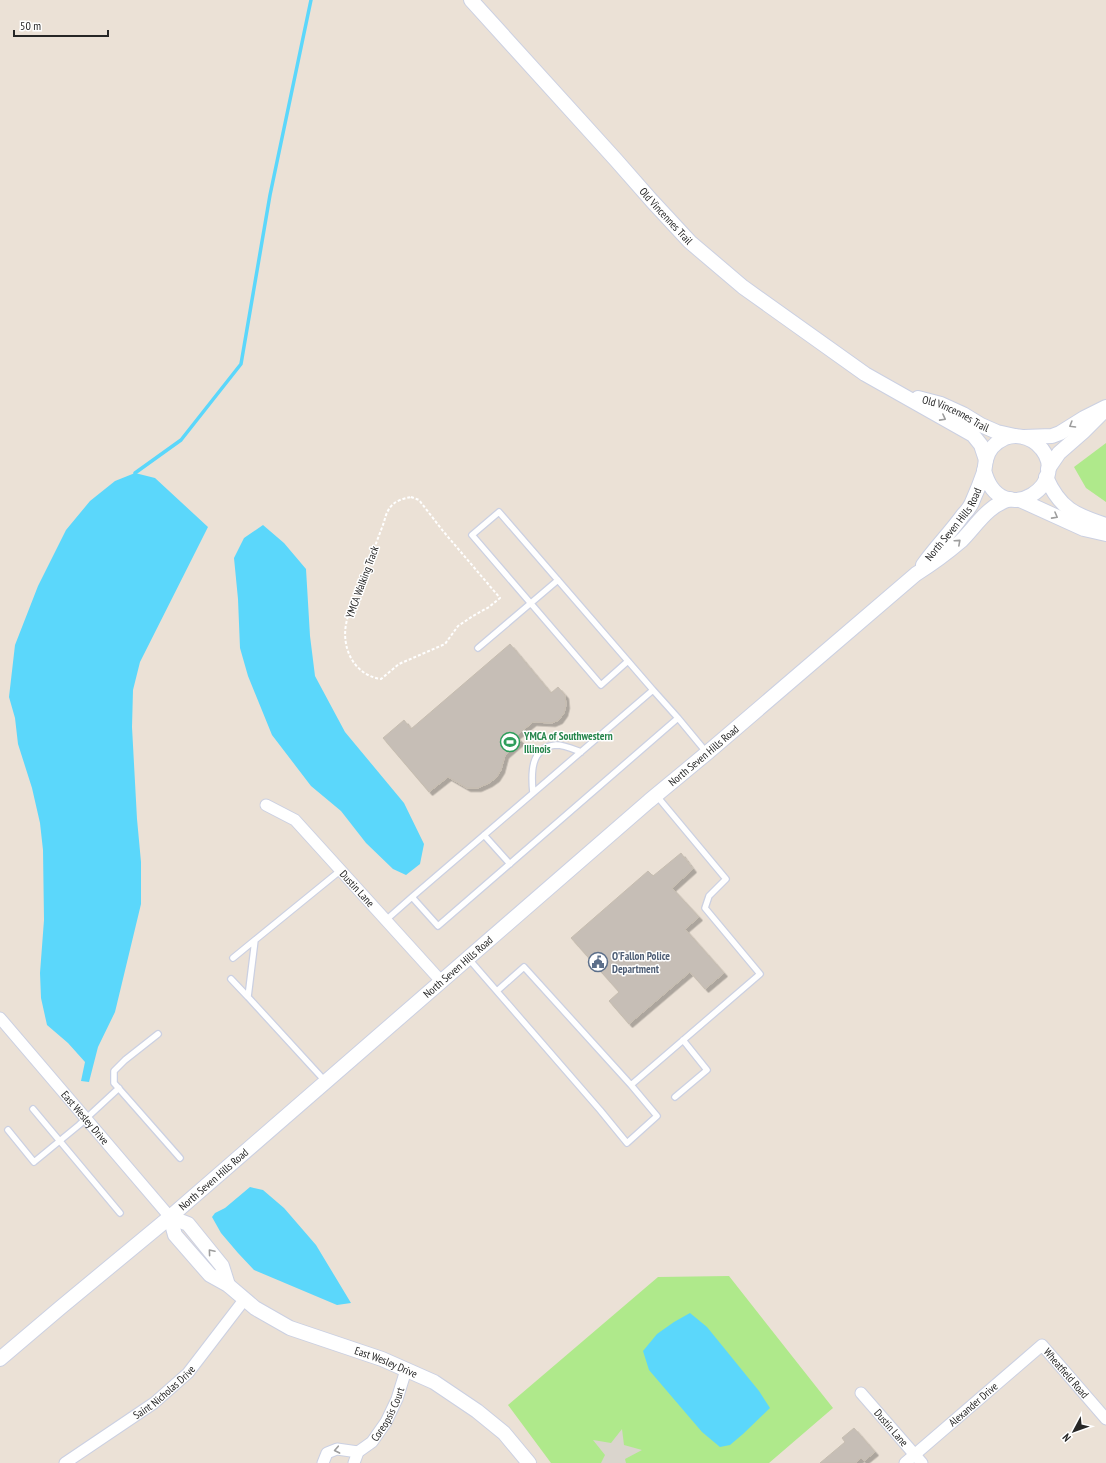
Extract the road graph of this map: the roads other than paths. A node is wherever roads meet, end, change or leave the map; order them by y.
1 (471, 0) edge
2 (897, 392) junction
3 (1106, 408) edge
4 (1020, 437) junction
5 (985, 465) junction
6 (1047, 473) junction
7 (1015, 500) junction
8 (1106, 525) edge
9 (1106, 534) edge
10 (916, 574) junction
11 (558, 580) junction
12 (530, 603) junction
13 (478, 648) dead end
14 (628, 661) junction
15 (653, 690) junction
16 (678, 718) junction
17 (581, 752) junction
18 (707, 753) junction
19 (533, 793) junction
20 (656, 795) junction
21 (266, 805) dead end
22 (484, 835) junction
23 (510, 864) junction
24 (341, 870) junction
25 (412, 897) junction
26 (386, 920) junction
27 (255, 940) junction
28 (233, 958) dead end
29 (468, 958) junction
30 (231, 979) dead end
31 (441, 981) junction
32 (496, 991) junction
33 (248, 997) junction
34 (0, 1018) edge
35 (158, 1034) dead end
36 (683, 1040) junction
37 (326, 1082) junction
38 (631, 1085) junction
39 (119, 1088) junction
40 (675, 1097) dead end
41 (33, 1109) dead end
42 (86, 1118) junction
43 (8, 1130) dead end
44 (60, 1141) junction
45 (180, 1158) dead end
46 (120, 1213) dead end
47 (170, 1216) junction
48 (244, 1300) junction
49 (1042, 1345) joint
50 (0, 1359) edge
51 (406, 1370) junction
52 (861, 1393) dead end
53 (1106, 1419) edge
54 (358, 1452) junction
55 (918, 1459) edge
56 (65, 1463) edge
57 (323, 1463) edge
58 (354, 1463) edge
59 (529, 1463) edge
60 (905, 1463) edge

1 - 2 street, Old Vincennes Trail
2 - 4 street, Old Vincennes Trail
2 -> 5 street, Old Vincennes Trail
3 -> 4 street
3 - 6 street
4 - 5 street
4 - 6 street
5 - 7 street
5 - 10 street, North Seven Hills Road
6 - 7 street
6 - 8 street
7 -> 9 street
10 -> 7 street, North Seven Hills Road
10 - 18 street, North Seven Hills Road
11 - 12 lane
11 - 12 lane
11 - 14 lane
12 - 13 lane
12 - 14 lane
14 - 15 lane
15 - 16 lane
15 - 17 lane
16 - 18 lane
16 - 23 lane
17 - 19 lane
17 - 19 lane
18 - 20 street, North Seven Hills Road
19 - 22 lane
20 - 29 street, North Seven Hills Road
20 - 36 lane
21 - 24 street, Dustin Lane
22 - 23 lane
22 - 25 lane
23 - 25 lane
24 - 26 street, Dustin Lane
24 - 27 lane
25 - 26 lane
26 - 31 street, Dustin Lane
27 - 28 lane
27 - 33 lane
29 - 31 street, North Seven Hills Road
29 - 32 lane
30 - 33 lane
31 - 37 street, North Seven Hills Road
32 - 38 lane
32 - 38 lane
33 - 37 lane
34 - 42 street, East Wesley Drive
35 - 39 lane
36 - 38 lane
36 - 40 lane
37 - 47 street, North Seven Hills Road
39 - 42 lane
39 - 45 lane
41 - 44 lane
42 - 44 lane
42 - 47 street, East Wesley Drive
43 - 44 lane
44 - 46 lane
47 - 48 street, East Wesley Drive
47 - 50 street, North Seven Hills Road
48 - 51 street, East Wesley Drive
48 - 56 street, Saint Nicholas Drive
49 - 53 street, Wheatfield Road
49 - 55 street, Alexander Drive
51 - 54 street, Coreopsis Court
51 - 59 street, East Wesley Drive
52 - 55 street, Dustin Lane
54 -> 57 street
54 - 58 street
55 - 60 street, Alexander Drive

